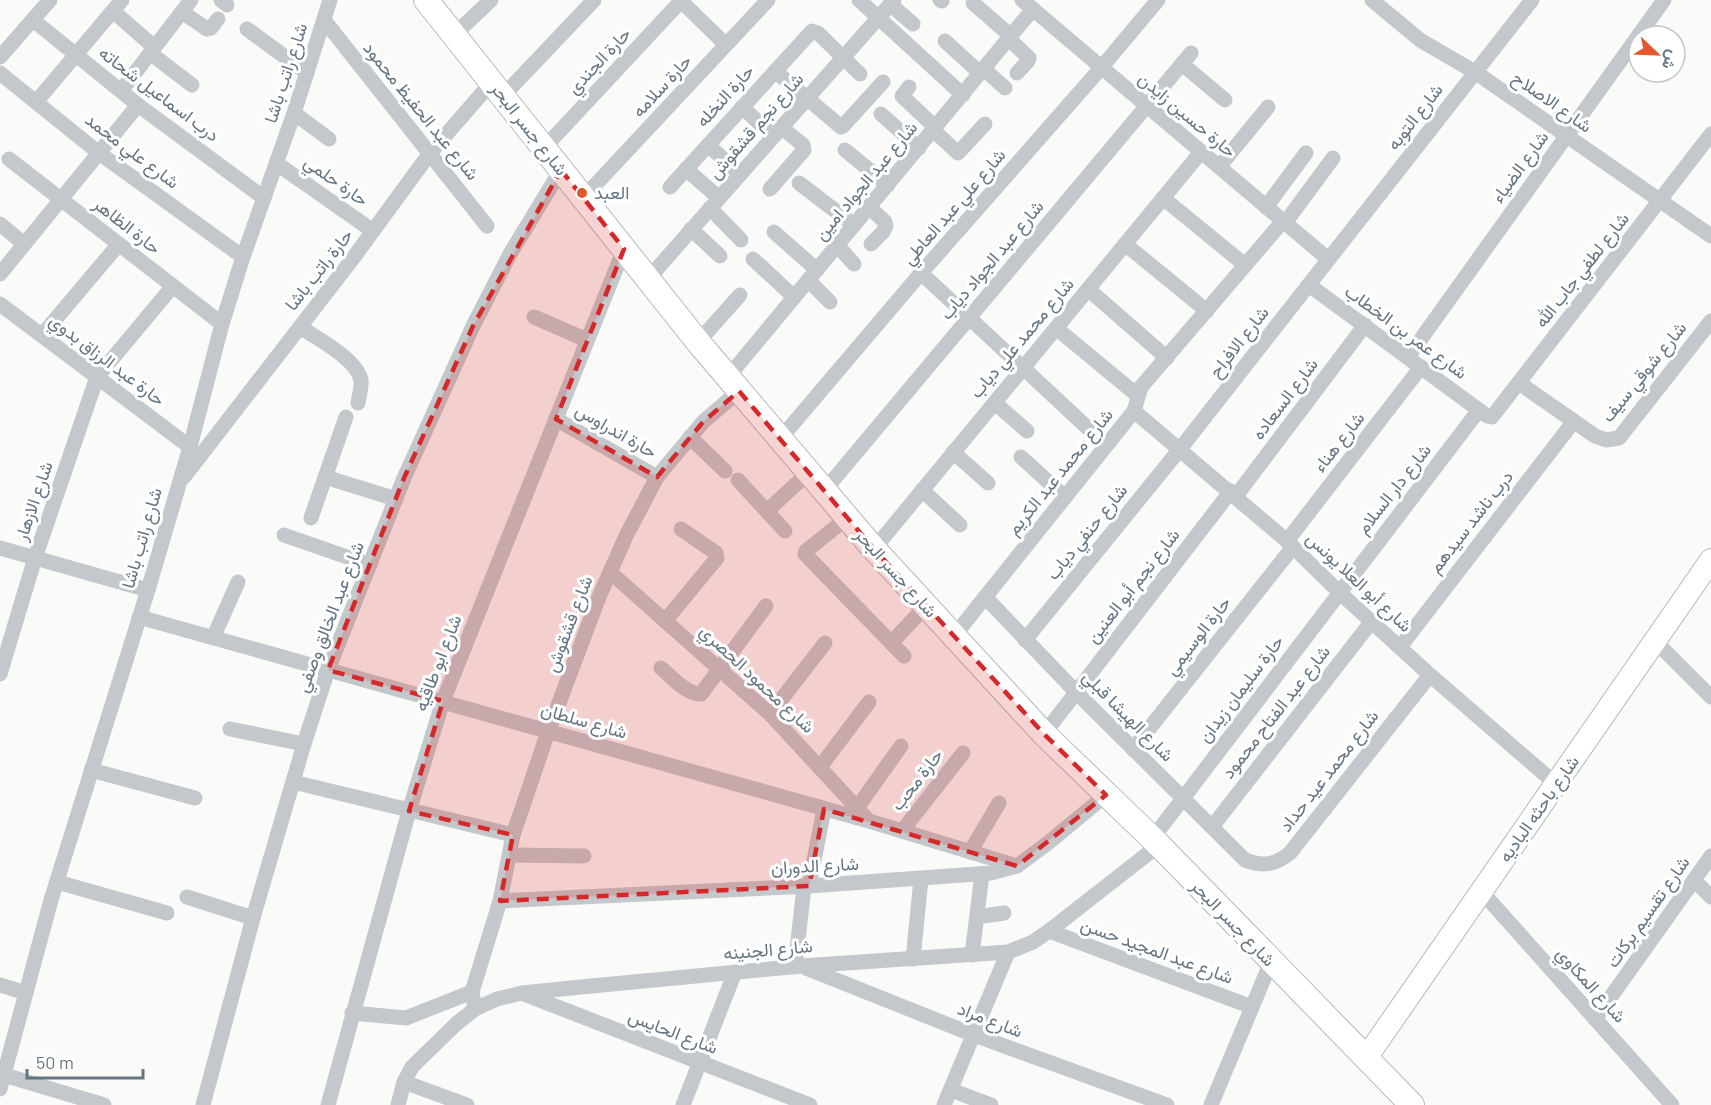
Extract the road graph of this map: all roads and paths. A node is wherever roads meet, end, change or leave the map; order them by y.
1 (50, 0) edge
2 (330, 0) edge
3 (426, 0) edge
4 (490, 0) edge
5 (594, 0) edge
6 (681, 0) edge
7 (768, 0) edge
8 (859, 0) edge
9 (1158, 0) edge
10 (1372, 0) edge
11 (1532, 0) edge
12 (1664, 0) edge
13 (892, 2) edge
14 (974, 3) dead end
15 (1028, 3) edge
16 (118, 6) edge
17 (186, 6) edge
18 (877, 18) junction
19 (218, 19) dead end
20 (33, 20) junction
21 (324, 21) junction
22 (913, 24) dead end
23 (247, 28) dead end
24 (454, 35) junction
25 (1010, 38) junction
26 (945, 41) dead end
27 (726, 45) junction
28 (152, 50) junction
29 (75, 55) junction
30 (0, 57) edge
31 (843, 57) junction
32 (1101, 68) junction
33 (774, 71) junction
34 (982, 71) junction
35 (1475, 72) junction
36 (0, 73) edge
37 (307, 73) junction
38 (1017, 73) dead end
39 (860, 74) dead end
40 (883, 82) dead end
41 (192, 85) dead end
42 (909, 87) dead end
43 (1005, 88) dead end
44 (497, 89) junction
45 (121, 90) junction
46 (963, 95) junction
47 (807, 99) junction
48 (1226, 100) dead end
49 (36, 102) junction
50 (138, 105) junction
51 (1146, 106) junction
52 (742, 107) junction
53 (1268, 107) dead end
54 (294, 113) junction
55 (881, 114) dead end
56 (986, 124) dead end
57 (934, 129) junction
58 (777, 132) junction
59 (1711, 134) edge
60 (1567, 136) junction
61 (329, 139) dead end
62 (708, 145) junction
63 (919, 147) junction
64 (544, 148) junction
65 (845, 150) dead end
66 (1201, 152) junction
67 (99, 153) junction
68 (430, 153) junction
69 (1306, 153) dead end
70 (1334, 158) dead end
71 (9, 159) dead end
72 (276, 163) junction
73 (1219, 168) junction
74 (686, 169) junction
75 (561, 170) junction
76 (740, 174) junction
77 (799, 183) dead end
78 (888, 185) junction
79 (670, 187) dead end
80 (770, 189) dead end
81 (264, 198) junction
82 (584, 198) junction
83 (1163, 198) junction
84 (61, 199) junction
85 (1660, 200) junction
86 (714, 203) junction
87 (869, 207) junction
88 (1266, 207) junction
89 (1284, 222) junction
90 (0, 224) edge
91 (854, 225) junction
92 (487, 226) dead end
93 (691, 229) junction
94 (373, 231) junction
95 (774, 232) dead end
96 (1711, 236) edge
97 (741, 240) dead end
98 (24, 244) junction
99 (119, 244) junction
100 (871, 244) dead end
101 (1125, 244) junction
102 (837, 245) junction
103 (624, 249) junction
104 (720, 256) dead end
105 (243, 257) junction
106 (753, 259) dead end
107 (1328, 259) junction
108 (854, 264) dead end
109 (1245, 265) junction
110 (921, 273) junction
111 (0, 274) edge
112 (813, 275) junction
113 (648, 279) junction
114 (1309, 285) junction
115 (173, 286) junction
116 (1088, 289) junction
117 (740, 295) dead end
118 (794, 297) junction
119 (830, 302) dead end
120 (0, 304) edge
121 (1206, 311) junction
122 (534, 317) dead end
123 (969, 318) junction
124 (1711, 321) edge
125 (222, 324) junction
126 (1365, 325) junction
127 (300, 327) junction
128 (1056, 328) junction
129 (42, 335) junction
130 (587, 340) junction
131 (698, 342) junction
132 (1408, 357) junction
133 (1167, 358) junction
134 (1421, 367) junction
135 (1023, 368) junction
136 (97, 376) junction
137 (1519, 383) junction
138 (734, 384) junction
139 (1137, 395) junction
140 (358, 403) dead end
141 (995, 403) junction
142 (1479, 410) junction
143 (1134, 411) junction
144 (346, 417) dead end
145 (556, 419) junction
146 (1574, 421) junction
147 (1027, 431) dead end
148 (690, 437) junction
149 (780, 440) junction
150 (1106, 445) junction
151 (190, 447) junction
152 (1180, 449) junction
153 (953, 452) junction
154 (1021, 457) dead end
155 (325, 477) junction
156 (657, 477) junction
157 (816, 482) junction
158 (988, 483) dead end
159 (178, 484) junction
160 (922, 490) junction
161 (1233, 494) junction
162 (1065, 497) junction
163 (396, 499) junction
164 (766, 511) junction
165 (311, 518) dead end
166 (847, 518) junction
167 (960, 525) dead end
168 (681, 529) dead end
169 (785, 531) dead end
170 (284, 535) dead end
171 (1290, 544) junction
172 (0, 548) edge
173 (874, 549) junction
174 (35, 558) junction
175 (1711, 560) edge
176 (370, 565) junction
177 (610, 572) junction
178 (238, 582) dead end
179 (147, 590) junction
180 (1339, 592) junction
181 (985, 597) junction
182 (766, 606) dead end
183 (926, 606) junction
184 (139, 617) junction
185 (665, 621) junction
186 (1372, 621) junction
187 (954, 636) junction
188 (213, 638) junction
189 (1025, 640) junction
190 (1655, 640) junction
191 (892, 642) junction
192 (825, 643) dead end
193 (1400, 647) junction
194 (3, 654) edge
195 (904, 656) dead end
196 (661, 668) dead end
197 (720, 668) junction
198 (328, 670) junction
199 (0, 674) edge
200 (1430, 675) junction
201 (1076, 692) junction
202 (1711, 696) edge
203 (443, 701) junction
204 (869, 702) dead end
205 (770, 714) junction
206 (230, 729) dead end
207 (548, 732) junction
208 (1044, 734) junction
209 (304, 744) junction
210 (901, 746) dead end
211 (1133, 749) junction
212 (963, 753) dead end
213 (820, 767) junction
214 (91, 770) junction
215 (293, 782) junction
216 (1556, 784) junction
217 (1106, 795) junction
218 (195, 798) dead end
219 (1183, 798) junction
220 (999, 803) dead end
221 (857, 808) junction
222 (824, 809) junction
223 (409, 811) junction
224 (869, 821) junction
225 (1212, 827) junction
226 (902, 831) junction
227 (513, 836) junction
228 (1155, 842) junction
229 (970, 852) junction
230 (510, 855) junction
231 (584, 856) dead end
232 (1711, 856) edge
233 (1245, 860) joint
234 (1017, 866) junction
235 (982, 874) junction
236 (921, 879) junction
237 (1694, 880) junction
238 (57, 882) junction
239 (807, 887) junction
240 (1482, 892) junction
241 (187, 897) dead end
242 (1711, 897) edge
243 (500, 901) junction
244 (167, 913) dead end
245 (1004, 913) dead end
246 (977, 916) junction
247 (253, 918) junction
248 (1049, 932) junction
249 (1008, 952) junction
250 (972, 955) junction
251 (913, 959) junction
252 (1271, 962) junction
253 (798, 966) junction
254 (735, 972) junction
255 (0, 985) edge
256 (472, 992) junction
257 (26, 993) junction
258 (522, 993) junction
259 (1252, 1006) junction
260 (475, 1009) junction
261 (352, 1013) junction
262 (1595, 1019) junction
263 (974, 1035) junction
264 (1366, 1058) junction
265 (700, 1063) junction
266 (2, 1082) edge
267 (404, 1082) junction
268 (951, 1090) junction
269 (104, 1105) edge
270 (203, 1105) edge
271 (328, 1105) edge
272 (398, 1105) edge
273 (467, 1105) edge
274 (683, 1105) edge
275 (810, 1105) edge
276 (944, 1105) edge
277 (991, 1105) edge
278 (1167, 1105) edge
279 (1211, 1105) edge
280 (1412, 1105) edge
281 (1672, 1105) edge

1 - 20 street
2 - 21 street, شارع راتب باشا
3 - 24 main road, شارع جسر البحر
4 - 24 street
5 - 44 street, حارة راتب باشا
6 - 27 street
6 - 64 street, حارة الجندي
7 - 27 street, حارة سلامه
8 - 18 street
9 - 32 street, شارع علي عبد العاطي
10 - 35 street, شارع الاصلاح
11 - 35 street, شارع التوبه
12 - 60 street, شارع الضياء
13 - 18 street, شارع نجم قشقوش
13 - 22 street
14 - 25 street
15 - 25 street, شارع عبد الجواد امين
15 - 32 street, حارة حسين زايدن
16 - 28 street
16 - 29 street
17 - 19 street
17 - 28 street
18 - 31 street, شارع نجم قشقوش
18 - 46 street
20 - 29 street, درب اسماعيل شحاته
20 - 30 street
21 - 37 street, شارع راتب باشا
21 - 68 street, شارع عبد الحفيظ محمود
23 - 37 street
24 - 44 main road, شارع جسر البحر
25 - 34 street, شارع عبد الجواد امين
25 - 38 street
26 - 34 street
27 - 82 street, حارة سلامه
28 - 41 street
28 - 45 street
29 - 45 street, درب اسماعيل شحاته
29 - 49 street
31 - 33 street, حارة النخله
31 - 39 street
31 - 47 street, شارع نجم قشقوش
32 - 51 street, حارة حسين زايدن
32 - 110 street, شارع علي عبد العاطي
33 - 47 street
33 - 52 street, حارة النخله
34 - 43 street
34 - 46 street, شارع عبد الجواد امين
35 - 60 street, شارع الاصلاح
35 - 107 street, شارع التوبه
36 - 49 street, شارع علي محمد
37 - 54 street, شارع راتب باشا
40 - 47 street
42 - 57 street
44 - 64 main road, شارع جسر البحر
44 - 68 street, حارة راتب باشا
45 - 50 street, درب اسماعيل شحاته
46 - 57 street, شارع عبد الجواد امين
47 - 58 street, شارع نجم قشقوش
48 - 51 street, شارع عبد الجواد دياب
49 - 67 street, شارع علي محمد
50 - 67 street
50 - 81 street, درب اسماعيل شحاته
51 - 66 street, حارة حسين زايدن
51 - 123 street, شارع عبد الجواد دياب
52 - 58 street
52 - 62 street, حارة النخله
53 - 73 street
54 - 61 street
54 - 72 street, شارع راتب باشا
55 - 63 street
56 - 57 street
57 - 63 street, شارع عبد الجواد امين
58 - 76 street, شارع نجم قشقوش
58 - 80 street
59 - 85 street, شارع لطفي جاب الله
60 - 85 street, شارع الاصلاح
60 - 132 street, شارع الضياء
62 - 74 street, حارة النخله
62 - 76 street
63 - 78 street, شارع عبد الجواد امين
64 - 75 main road, شارع جسر البحر
65 - 78 street
66 - 73 street, حارة حسين زايدن
66 - 83 street, شارع محمد علي دياب
67 - 84 street
67 - 105 street, شارع علي محمد
68 - 92 street, شارع عبد الحفيظ محمود
68 - 94 street, حارة راتب باشا
69 - 88 street
70 - 89 street, شارع محمد عبد الكريم
71 - 84 street, حارة الظاهر
72 - 81 street, شارع راتب باشا
72 - 94 street, حارة حلمي
73 - 88 street, حارة حسين زايدن
74 - 79 street, حارة النخله
74 - 86 street
75 - 82 main road, شارع جسر البحر
75 - 163 street, شارع عبد الخالق وصفي
76 - 86 street, شارع نجم قشقوش
77 - 91 street
78 - 87 street, شارع عبد الجواد امين
81 - 105 street, شارع راتب باشا
82 - 103 main road, شارع جسر البحر
83 - 101 street, شارع محمد علي دياب
83 - 109 street
84 - 98 street
84 - 99 street, حارة الظاهر
85 - 96 street, شارع الاصلاح
85 - 137 street, شارع لطفي جاب الله
86 - 93 street, شارع نجم قشقوش
86 - 97 street
87 - 91 street, شارع عبد الجواد امين
87 - 100 street
88 - 89 street, حارة حسين زايدن
89 - 107 street, حارة حسين زايدن
89 - 109 street, شارع محمد عبد الكريم
90 - 98 street
91 - 102 street, شارع عبد الجواد امين
93 - 104 street
93 - 113 street, شارع نجم قشقوش
94 - 127 street, حارة راتب باشا
95 - 112 street
98 - 111 street
99 - 115 street, حارة الظاهر
99 - 129 street
101 - 116 street, شارع محمد علي دياب
101 - 121 street
102 - 108 street
102 - 112 street, شارع عبد الجواد امين
103 - 113 main road, شارع جسر البحر
103 - 130 street, شارع ابو طاقيه
105 - 125 street, شارع راتب باشا
106 - 118 street
107 - 114 street, شارع الافراح
109 - 121 street, شارع محمد عبد الكريم
110 - 123 street
110 - 149 street, شارع علي عبد العاطي
112 - 118 street, شارع عبد الجواد امين
112 - 119 street
113 - 131 main road, شارع جسر البحر
114 - 126 street, شارع عمر بن الخطاب
114 - 152 street, شارع الافراح
115 - 125 street, حارة الظاهر
115 - 136 street
116 - 128 street, شارع محمد علي دياب
116 - 133 street
117 - 131 street
118 - 138 street, شارع عبد الجواد امين
120 - 129 street, حارة عبد الرزاق بدوي
121 - 133 street, شارع محمد عبد الكريم
122 - 130 street
123 - 135 street
123 - 157 street, شارع عبد الجواد دياب
124 - 146 street, شارع شوقي سيف
125 - 151 street, شارع راتب باشا
126 - 132 street, شارع عمر بن الخطاب
126 - 161 street, شارع السعاده
127 - 140 street
127 - 159 street, حارة راتب باشا
128 - 135 street, شارع محمد علي دياب
128 - 139 street
129 - 136 street, حارة عبد الرزاق بدوي
130 - 145 street, شارع ابو طاقيه
131 - 138 main road, شارع جسر البحر
132 - 134 street, شارع عمر بن الخطاب
133 - 139 street, شارع محمد عبد الكريم
134 - 142 street, شارع عمر بن الخطاب
134 - 171 street, شارع هناء
135 - 141 street, شارع محمد علي دياب
135 - 150 street
136 - 151 street, حارة عبد الرزاق بدوي
136 - 174 street, شارع الازهار
137 - 142 street, شارع لطفي جاب الله
137 - 146 street
138 - 148 street, شارع قشقوش
138 - 149 main road, شارع جسر البحر
139 - 143 street, شارع محمد عبد الكريم
141 - 147 street
141 - 153 street, شارع محمد علي دياب
142 - 180 street, شارع دار السلام
143 - 150 street, شارع محمد عبد الكريم
143 - 152 street, شارع أبو العلا يونس
144 - 155 street
145 - 156 street, حارة اندراوس
145 - 203 street, شارع ابو طاقيه
146 - 193 street, درب ناشد سيدهم
148 - 156 street, شارع قشقوش
148 - 164 street
149 - 157 main road, شارع جسر البحر
150 - 162 street, شارع محمد عبد الكريم
151 - 159 street, شارع راتب باشا
152 - 161 street, شارع أبو العلا يونس
152 - 189 street, شارع حنفي دياب
153 - 158 street
153 - 160 street, شارع محمد علي دياب
154 - 162 street
155 - 163 street
155 - 165 street
156 - 177 street, شارع قشقوش
157 - 164 street, شارع عبد الجواد دياب
157 - 166 main road, شارع جسر البحر
159 - 179 street, شارع راتب باشا
160 - 167 street
160 - 173 street, شارع محمد علي دياب
161 - 171 street, شارع أبو العلا يونس
161 - 201 street, شارع نجم أبو العنين
162 - 181 street, شارع محمد عبد الكريم
163 - 176 street, شارع عبد الخالق وصفي
164 - 169 street
166 - 173 main road, شارع جسر البحر
166 - 191 street
168 - 185 street
170 - 176 street
171 - 180 street, شارع أبو العلا يونس
171 - 211 street, حارة الوسيمي
172 - 174 street
173 - 183 main road, شارع جسر البحر
174 - 179 street
174 - 194 street, شارع الازهار
175 - 190 street, شارع باحثه الباديه
176 - 198 street, شارع عبد الخالق وصفي
177 - 185 street, شارع محمود الحصري
177 - 207 street, شارع قشقوش
178 - 188 street
179 - 184 street, شارع راتب باشا
180 - 186 street, شارع أبو العلا يونس
180 - 219 street, حارة سليمان زيدان
181 - 187 street, شارع محمد عبد الكريم
181 - 189 street, شارع الهيشا قبلي
182 - 197 street
183 - 187 main road, شارع جسر البحر
183 - 191 street
184 - 188 street, شارع سلطان
184 - 214 street, شارع راتب باشا
185 - 197 street, شارع محمود الحصري
186 - 193 street, شارع أبو العلا يونس
186 - 225 street, شارع عبد الفتاح محمود
187 - 208 main road, شارع جسر البحر
188 - 198 street, شارع سلطان
189 - 201 street, شارع الهيشا قبلي
190 - 202 street
190 - 216 street, شارع باحثه الباديه
191 - 195 street
192 - 205 street
193 - 200 street, شارع أبو العلا يونس
194 - 199 street, شارع الازهار
196 - 197 street
197 - 205 street, شارع محمود الحصري
198 - 203 street, شارع سلطان
198 - 209 street, شارع عبد الخالق وصفي
200 - 216 street, شارع أبو العلا يونس
200 - 233 street, شارع محمد عيد حداد
201 - 208 street, شارع نجم أبو العنين
201 - 211 street, شارع الهيشا قبلي
203 - 207 street, شارع سلطان
203 - 223 street, شارع ابو طاقيه
204 - 213 street
205 - 213 street, شارع محمود الحصري
206 - 209 street
207 - 222 street, شارع سلطان
207 - 227 street, شارع قشقوش
208 - 217 main road, شارع جسر البحر
209 - 215 street, شارع عبد الخالق وصفي
210 - 221 street
211 - 219 street, شارع الهيشا قبلي
212 - 226 street, حارة محب
213 - 221 street, شارع محمود الحصري
214 - 218 street
214 - 238 street, شارع راتب باشا
215 - 223 street
215 - 247 street, شارع عبد الخالق وصفي
216 - 240 street, شارع باحثه الباديه
217 - 228 main road, شارع جسر البحر
217 - 234 street, شارع الدوران
219 - 225 street, شارع الهيشا قبلي
219 - 228 street, حارة سليمان زيدان
220 - 229 street
221 - 224 street, شارع محمود الحصري
222 - 224 street, شارع سلطان
222 - 239 street
223 - 227 street
223 - 261 street, شارع ابو طاقيه
224 - 226 street, شارع سلطان
225 - 233 street, شارع الهيشا قبلي
226 - 229 street, شارع سلطان
227 - 230 street, شارع قشقوش
228 - 248 street, شارع الجنينه
228 - 252 main road, شارع جسر البحر
229 - 234 street, شارع سلطان
230 - 231 street
230 - 243 street, شارع قشقوش
232 - 237 street, شارع تقسيم بركات
234 - 235 street, شارع الدوران
235 - 236 street, شارع الدوران
235 - 246 street
236 - 239 street, شارع الدوران
236 - 251 street
237 - 242 street
237 - 262 street, شارع تقسيم بركات
238 - 244 street
238 - 257 street, شارع راتب باشا
239 - 243 street, شارع الدوران
239 - 253 street
240 - 262 street, شارع المكاوي
240 - 264 street, شارع باحثه الباديه
241 - 247 street
243 - 256 street, شارع قشقوش
245 - 246 street
246 - 250 street
247 - 270 street, شارع عبد الخالق وصفي
248 - 249 street, شارع الجنينه
248 - 259 street, شارع عبد المجيد حسن
249 - 250 street, شارع الجنينه
249 - 263 street
250 - 251 street, شارع الجنينه
251 - 253 street, شارع الجنينه
252 - 259 street
252 - 264 main road, شارع جسر البحر
253 - 254 street, شارع الجنينه
253 - 263 street, شارع مراد
254 - 258 street, شارع الجنينه
254 - 265 street
255 - 257 street
256 - 260 street, شارع قشقوش
256 - 261 street
257 - 266 street, شارع راتب باشا
258 - 260 street, شارع الجنينه
258 - 265 street, شارع الحايس
259 - 279 street
260 - 267 street, شارع الجنينه
261 - 271 street, شارع ابو طاقيه
262 - 281 street, شارع المكاوي
263 - 268 street
263 - 278 street, شارع مراد
264 - 280 main road, شارع جسر البحر
265 - 274 street
265 - 275 street, شارع الحايس
266 - 269 street
267 - 272 street, شارع الجنينه
267 - 273 street
268 - 276 street
268 - 277 street

